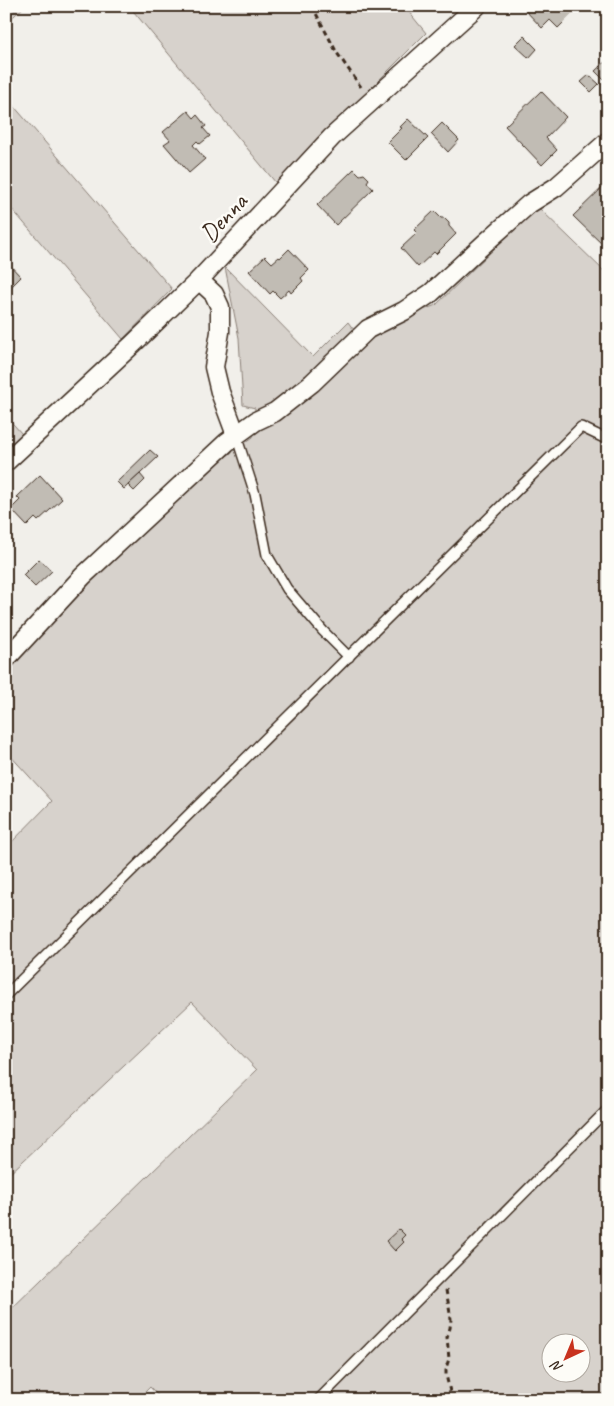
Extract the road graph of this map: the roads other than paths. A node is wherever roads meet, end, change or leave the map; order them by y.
1 (477, 6) edge
2 (608, 141) edge
3 (199, 280) junction
4 (236, 435) junction
5 (608, 441) edge
6 (6, 462) edge
7 (349, 658) junction
8 (6, 659) edge
9 (6, 995) edge
10 (608, 1109) edge
11 (318, 1400) edge

1 - 3 street, Denna
2 - 4 street
3 - 4 street
3 - 6 street, Denna
4 - 7 lane
4 - 8 street
5 - 7 lane
7 - 9 lane
10 - 11 lane

